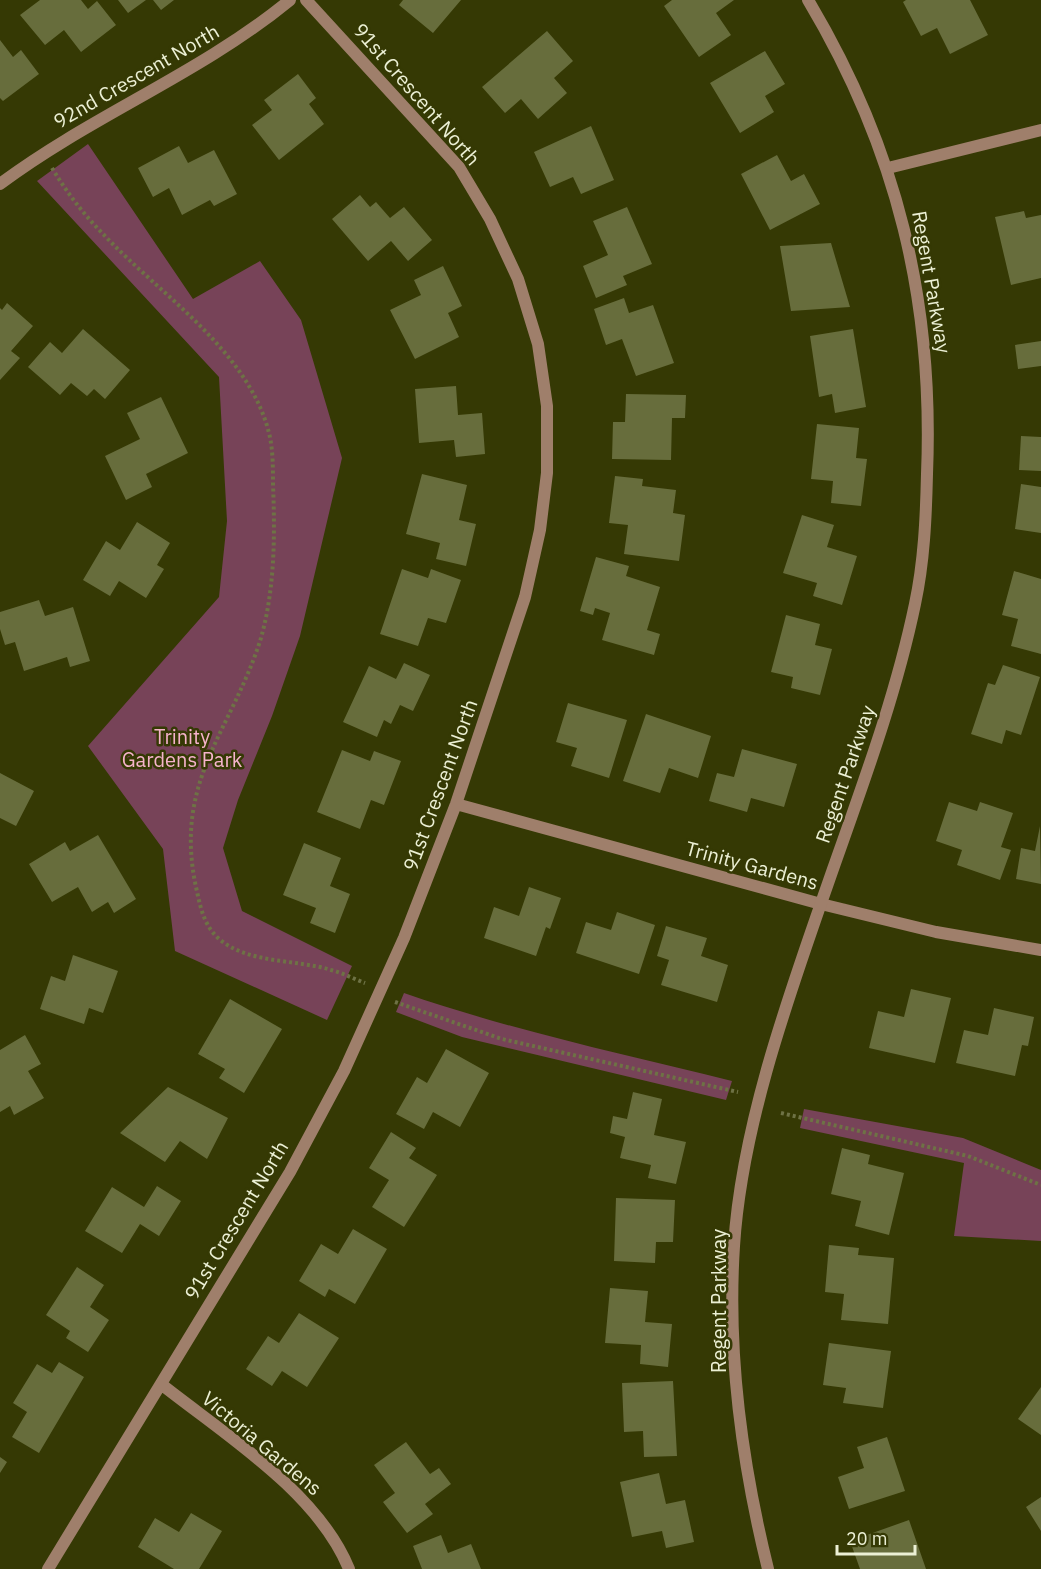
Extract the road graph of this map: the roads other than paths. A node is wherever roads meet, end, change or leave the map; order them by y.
1 (290, 0) edge
2 (306, 0) edge
3 (808, 0) edge
4 (1041, 130) edge
5 (888, 168) junction
6 (0, 184) edge
7 (456, 804) junction
8 (821, 904) junction
9 (1041, 950) edge
10 (161, 1384) junction
11 (48, 1569) edge
12 (349, 1569) edge
13 (768, 1569) edge

1 - 6 street, 92nd Crescent North
2 - 7 street, 91st Crescent North
3 - 5 street, Regent Parkway
4 - 5 street
5 - 8 street, Regent Parkway
7 - 8 street, Trinity Gardens
7 - 10 street, 91st Crescent North
8 - 9 street, Trinity Gardens
8 - 13 street, Regent Parkway
10 - 11 street, 91st Crescent North
10 - 12 street, Victoria Gardens

